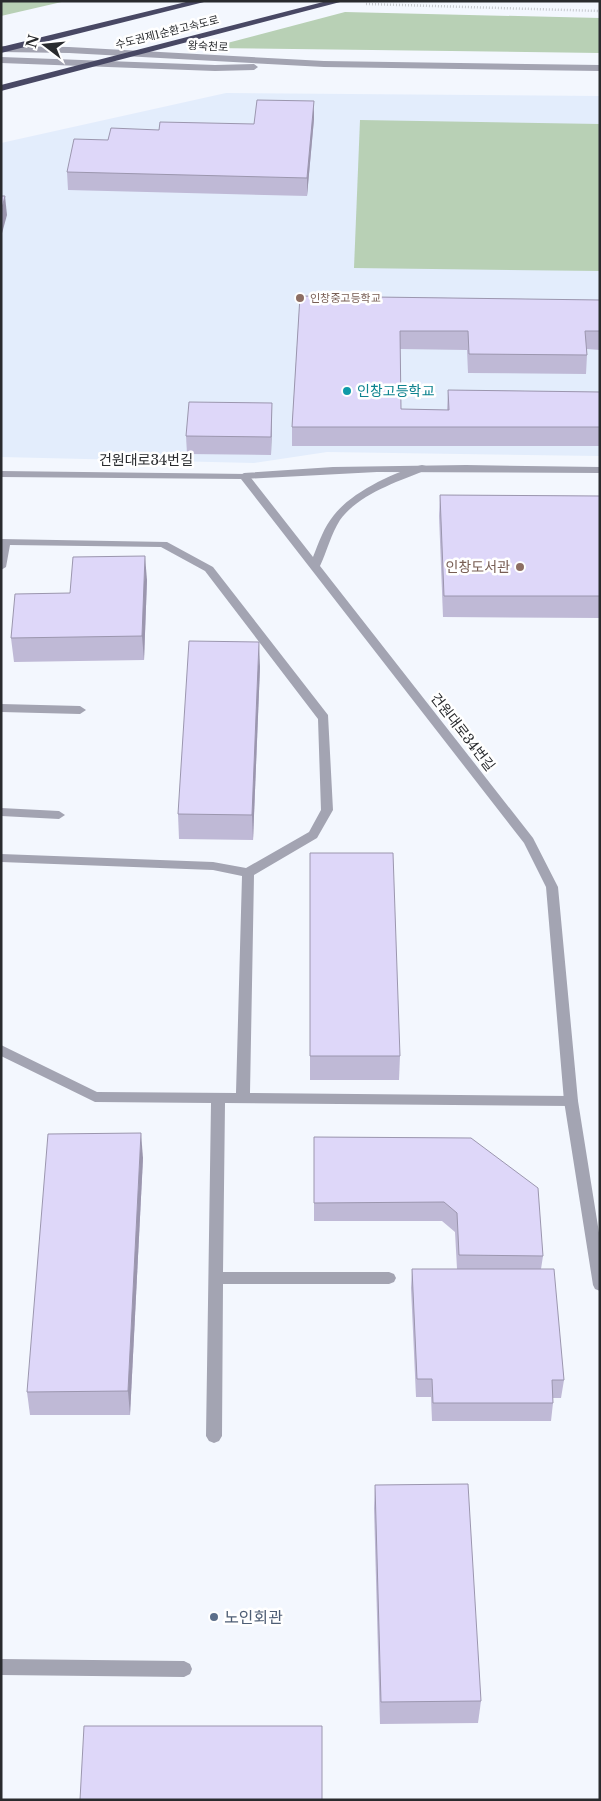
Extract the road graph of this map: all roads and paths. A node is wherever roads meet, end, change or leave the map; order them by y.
1 (203, 1) edge
2 (339, 1) edge
3 (362, 4) dead end
4 (600, 11) edge
5 (1, 50) edge
6 (1, 60) edge
7 (324, 64) junction
8 (600, 68) edge
9 (1, 88) edge
10 (422, 468) junction
11 (600, 470) edge
12 (1, 474) edge
13 (244, 476) junction
14 (3, 542) edge
15 (315, 565) junction
16 (1, 567) edge
17 (1, 708) edge
18 (80, 710) dead end
19 (1, 812) edge
20 (59, 815) dead end
21 (1, 858) edge
22 (248, 873) junction
23 (1, 1050) edge
24 (218, 1098) junction
25 (243, 1098) junction
26 (572, 1101) junction
27 (217, 1278) junction
28 (389, 1278) dead end
29 (600, 1285) edge
30 (214, 1436) dead end
31 (1, 1667) edge
32 (184, 1669) dead end

1 - 5 highway, 수도권제1순환고속도로
2 - 9 highway, 수도권제1순환고속도로
3 - 4 path
5 - 7 street, 왕숙천로
6 - 7 street, 왕숙천로
7 - 8 street, 왕숙천로
10 - 11 street
10 - 13 street
10 - 15 street
12 - 13 street, 건원대로34번길
13 - 15 street, 건원대로34번길
14 - 16 street
14 - 22 street
15 - 26 street, 건원대로34번길
17 - 18 street
19 - 20 street
21 - 22 street
22 - 25 street
23 - 24 street
24 - 25 street
24 - 27 street
25 - 26 street
26 - 29 street, 건원대로34번길
27 - 28 street
27 - 30 street
31 - 32 street

